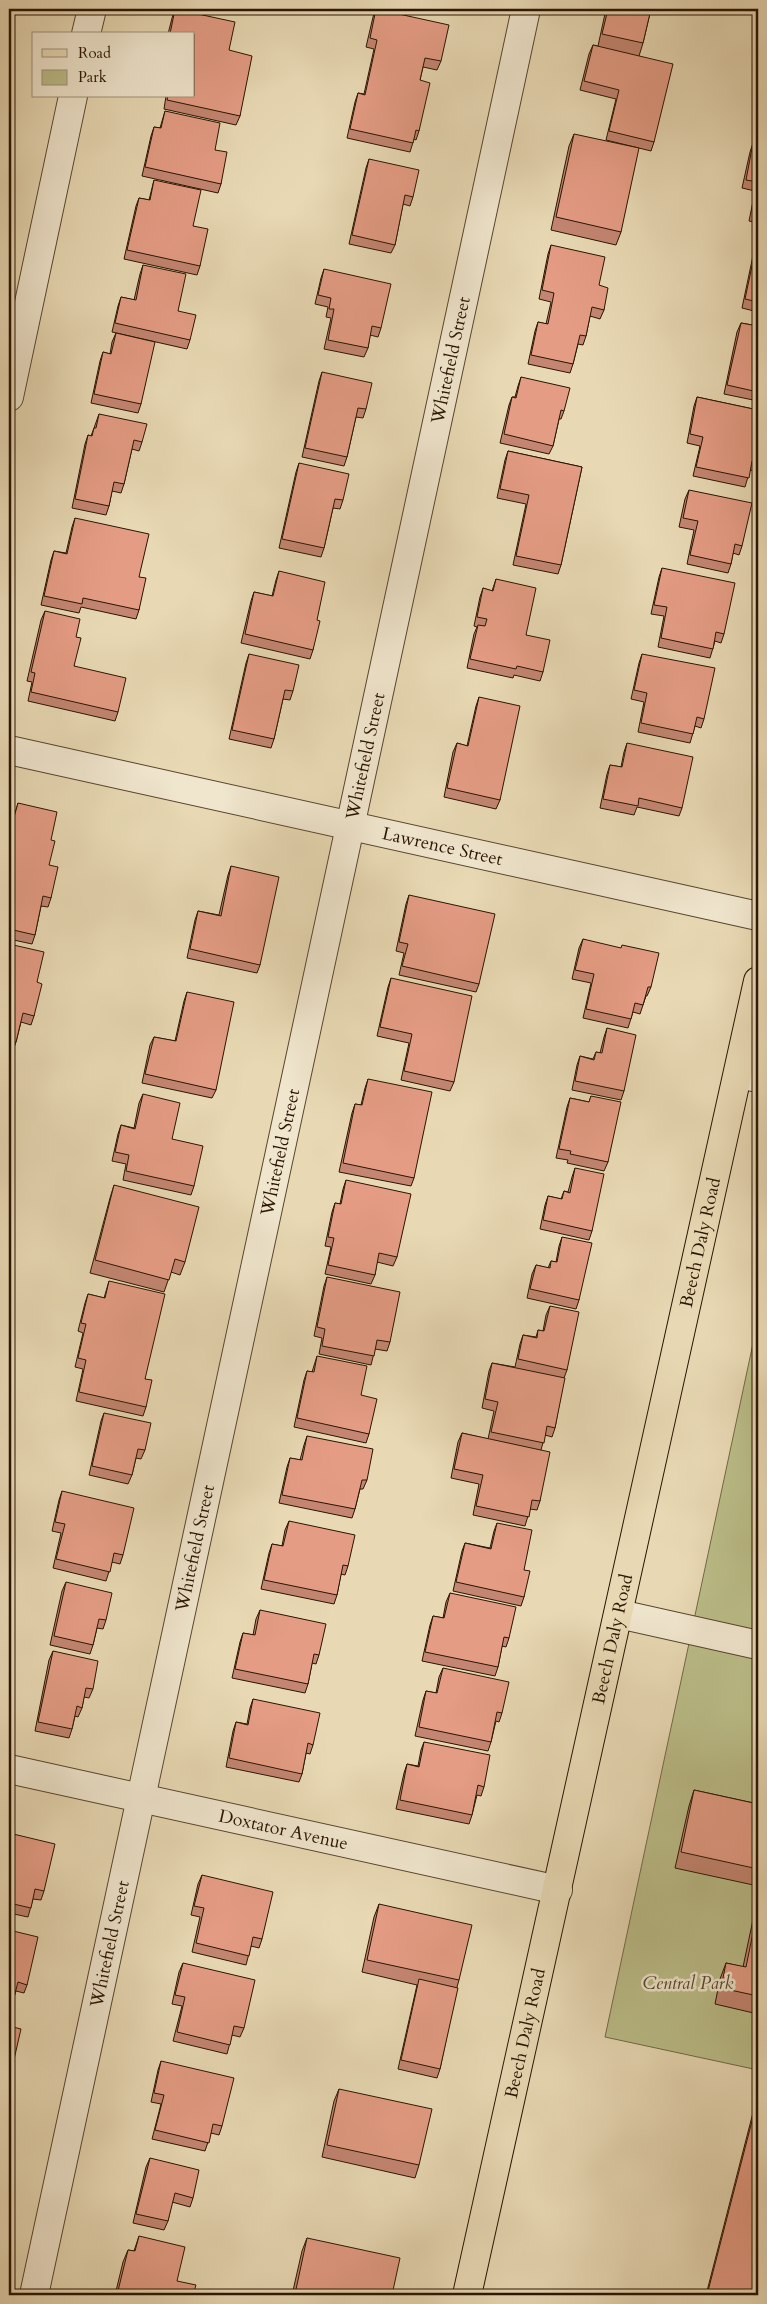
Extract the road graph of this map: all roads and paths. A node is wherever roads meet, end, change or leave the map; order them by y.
1 (92, 9) edge
2 (526, 9) edge
3 (86, 32) edge
4 (73, 98) edge
5 (9, 397) edge
6 (9, 750) edge
7 (350, 826) junction
8 (758, 916) edge
9 (758, 981) edge
10 (748, 1076) edge
11 (619, 1614) junction
12 (758, 1645) edge
13 (9, 1769) edge
14 (142, 1798) junction
15 (558, 1890) junction
16 (34, 2295) edge
17 (467, 2295) edge

1 - 3 street
2 - 7 street, Whitefield Street
4 - 5 street
6 - 7 street, Lawrence Street
7 - 8 street, Lawrence Street
7 - 14 street, Whitefield Street
9 - 10 main road, Beech Daly Road
10 - 11 main road, Beech Daly Road
11 - 12 street
11 - 15 main road, Beech Daly Road
13 - 14 street, Doxtator Avenue
14 - 15 street, Doxtator Avenue
14 - 16 street, Whitefield Street
15 - 17 main road, Beech Daly Road

